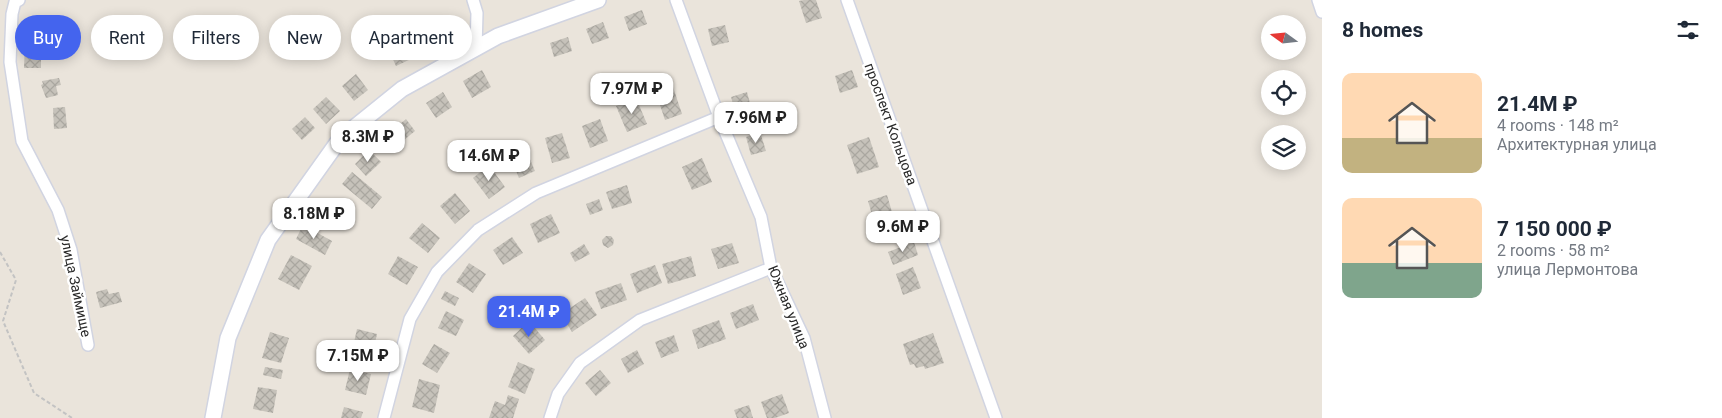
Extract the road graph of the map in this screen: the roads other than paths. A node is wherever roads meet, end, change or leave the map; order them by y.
1 (19, 0) edge
2 (473, 0) edge
3 (598, 0) edge
4 (676, 0) edge
5 (847, 0) edge
6 (1318, 0) edge
7 (1322, 12) edge
8 (476, 49) junction
9 (719, 117) junction
10 (771, 268) junction
11 (88, 345) dead end
12 (213, 418) edge
13 (384, 418) edge
14 (550, 418) edge
15 (825, 418) edge
16 (996, 418) edge

1 - 11 street, улица Займище
2 - 8 street
3 - 8 street
4 - 9 street, Южная улица
5 - 16 street, проспект Кольцова
6 - 7 street
8 - 12 street
9 - 10 street, Южная улица
9 - 13 street
10 - 14 street
10 - 15 street, Южная улица

